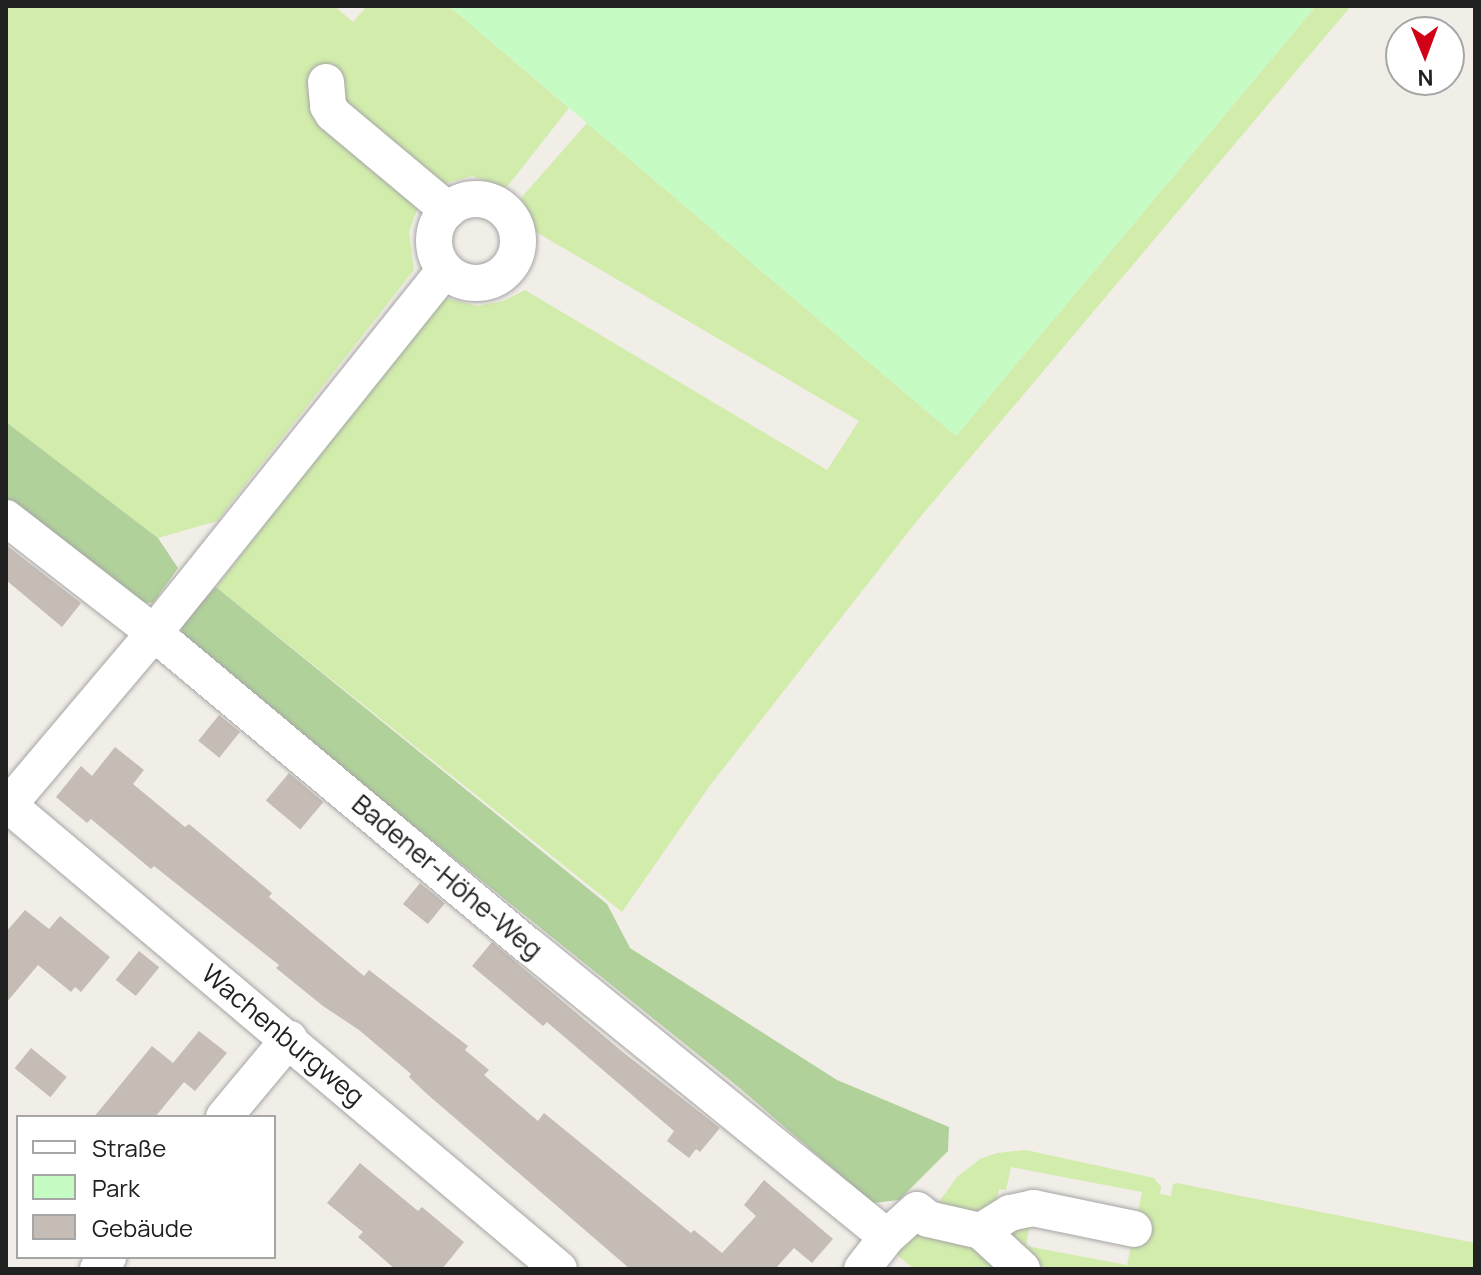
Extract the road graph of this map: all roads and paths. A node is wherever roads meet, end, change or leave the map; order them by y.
1 (326, 82) dead end
2 (448, 210) junction
3 (445, 270) junction
4 (6, 518) edge
5 (154, 633) junction
6 (7, 805) edge
7 (289, 1039) junction
8 (226, 1115) edge
9 (1134, 1229) dead end
10 (981, 1231) junction
11 (887, 1237) junction
12 (559, 1269) edge
13 (862, 1269) edge
14 (1022, 1269) edge

1 - 2 street
2 - 3 street
2 - 3 street
3 - 5 street
4 - 5 street, Badener-Höhe-Weg
5 - 6 street
5 - 11 street, Badener-Höhe-Weg
6 - 7 street, Wachenburgweg
7 - 8 street
7 - 12 street, Wachenburgweg
9 - 10 street
10 - 11 street
10 - 14 street
11 - 13 street

